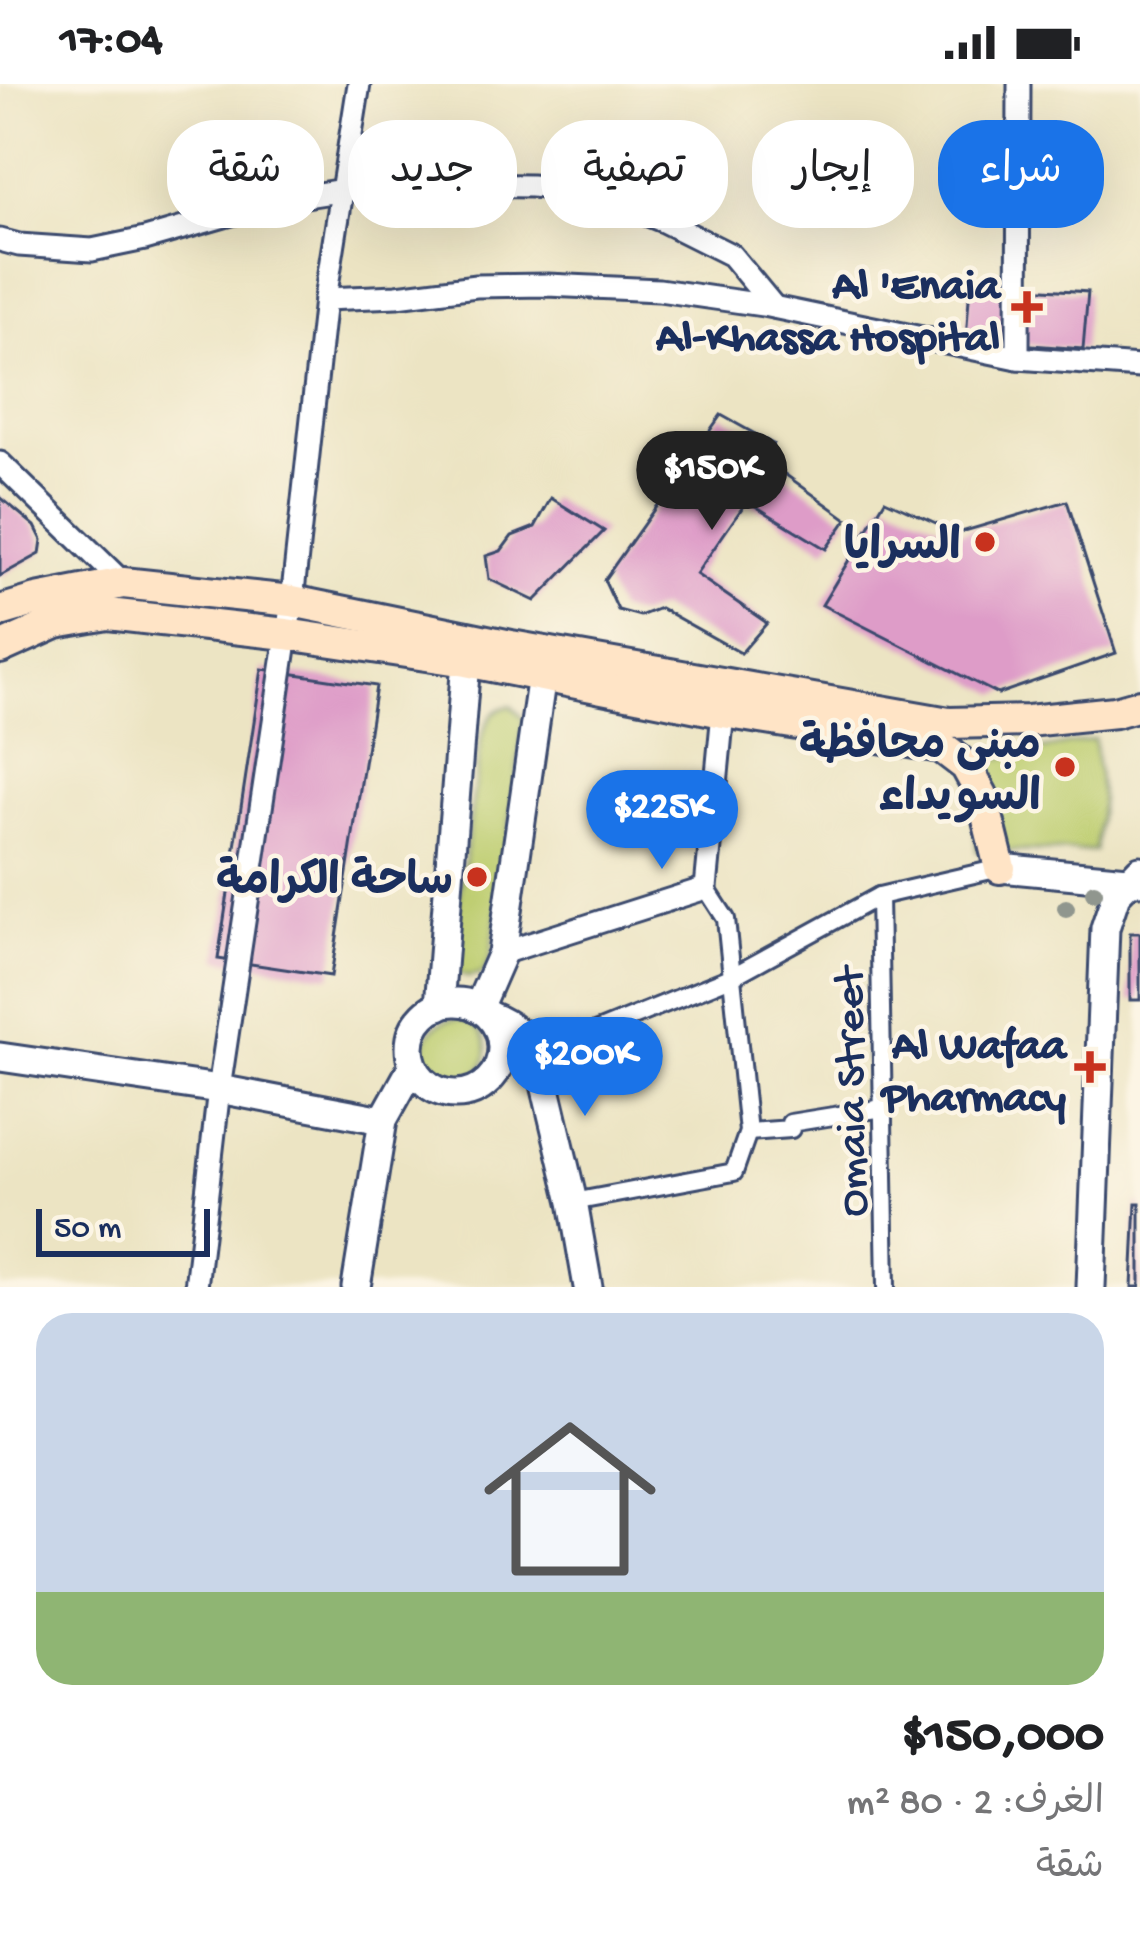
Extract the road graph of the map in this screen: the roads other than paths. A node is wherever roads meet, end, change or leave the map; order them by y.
1 (358, 84) edge
2 (1019, 84) edge
3 (342, 190) junction
4 (0, 240) edge
5 (325, 299) junction
6 (775, 307) junction
7 (1018, 358) junction
8 (1140, 368) edge
9 (0, 463) edge
10 (123, 584) junction
11 (292, 601) junction
12 (0, 611) edge
13 (286, 634) junction
14 (0, 648) edge
15 (466, 661) junction
16 (542, 675) junction
17 (1140, 705) edge
18 (723, 712) junction
19 (1000, 868) junction
20 (1136, 877) edge
21 (706, 888) junction
22 (879, 896) junction
23 (502, 953) junction
24 (730, 977) junction
25 (439, 1006) junction
26 (484, 1012) junction
27 (538, 1055) junction
28 (0, 1057) edge
29 (412, 1066) junction
30 (219, 1089) junction
31 (883, 1108) junction
32 (383, 1120) junction
33 (748, 1132) junction
34 (573, 1202) junction
35 (196, 1287) edge
36 (356, 1287) edge
37 (588, 1287) edge
38 (886, 1287) edge
39 (1091, 1287) edge

1 - 3 street
2 - 7 street
3 - 4 street
3 - 5 street
3 - 6 street
5 - 6 street
5 - 11 street
6 - 7 street
7 - 8 street
9 - 10 street
10 - 11 main road
10 - 12 main road
11 - 13 street
11 - 17 main road
13 - 14 main road
13 - 15 main road
13 - 30 street
15 - 16 main road
15 - 25 street
16 - 18 main road
16 - 23 street
18 - 19 main road
18 - 21 street
19 - 20 street
19 - 22 street
20 - 39 street
21 - 23 street
21 - 24 street
22 - 24 street
22 - 31 street, Omaia Street
23 - 26 street
24 - 27 street
24 - 33 street
25 - 26 street
25 - 29 street
26 - 27 street
26 - 29 street
27 - 34 street
28 - 30 street
29 - 32 street
30 - 32 street
30 - 35 street
31 - 33 street
31 - 38 street, Omaia Street
32 - 36 street
33 - 34 street
34 - 37 street

